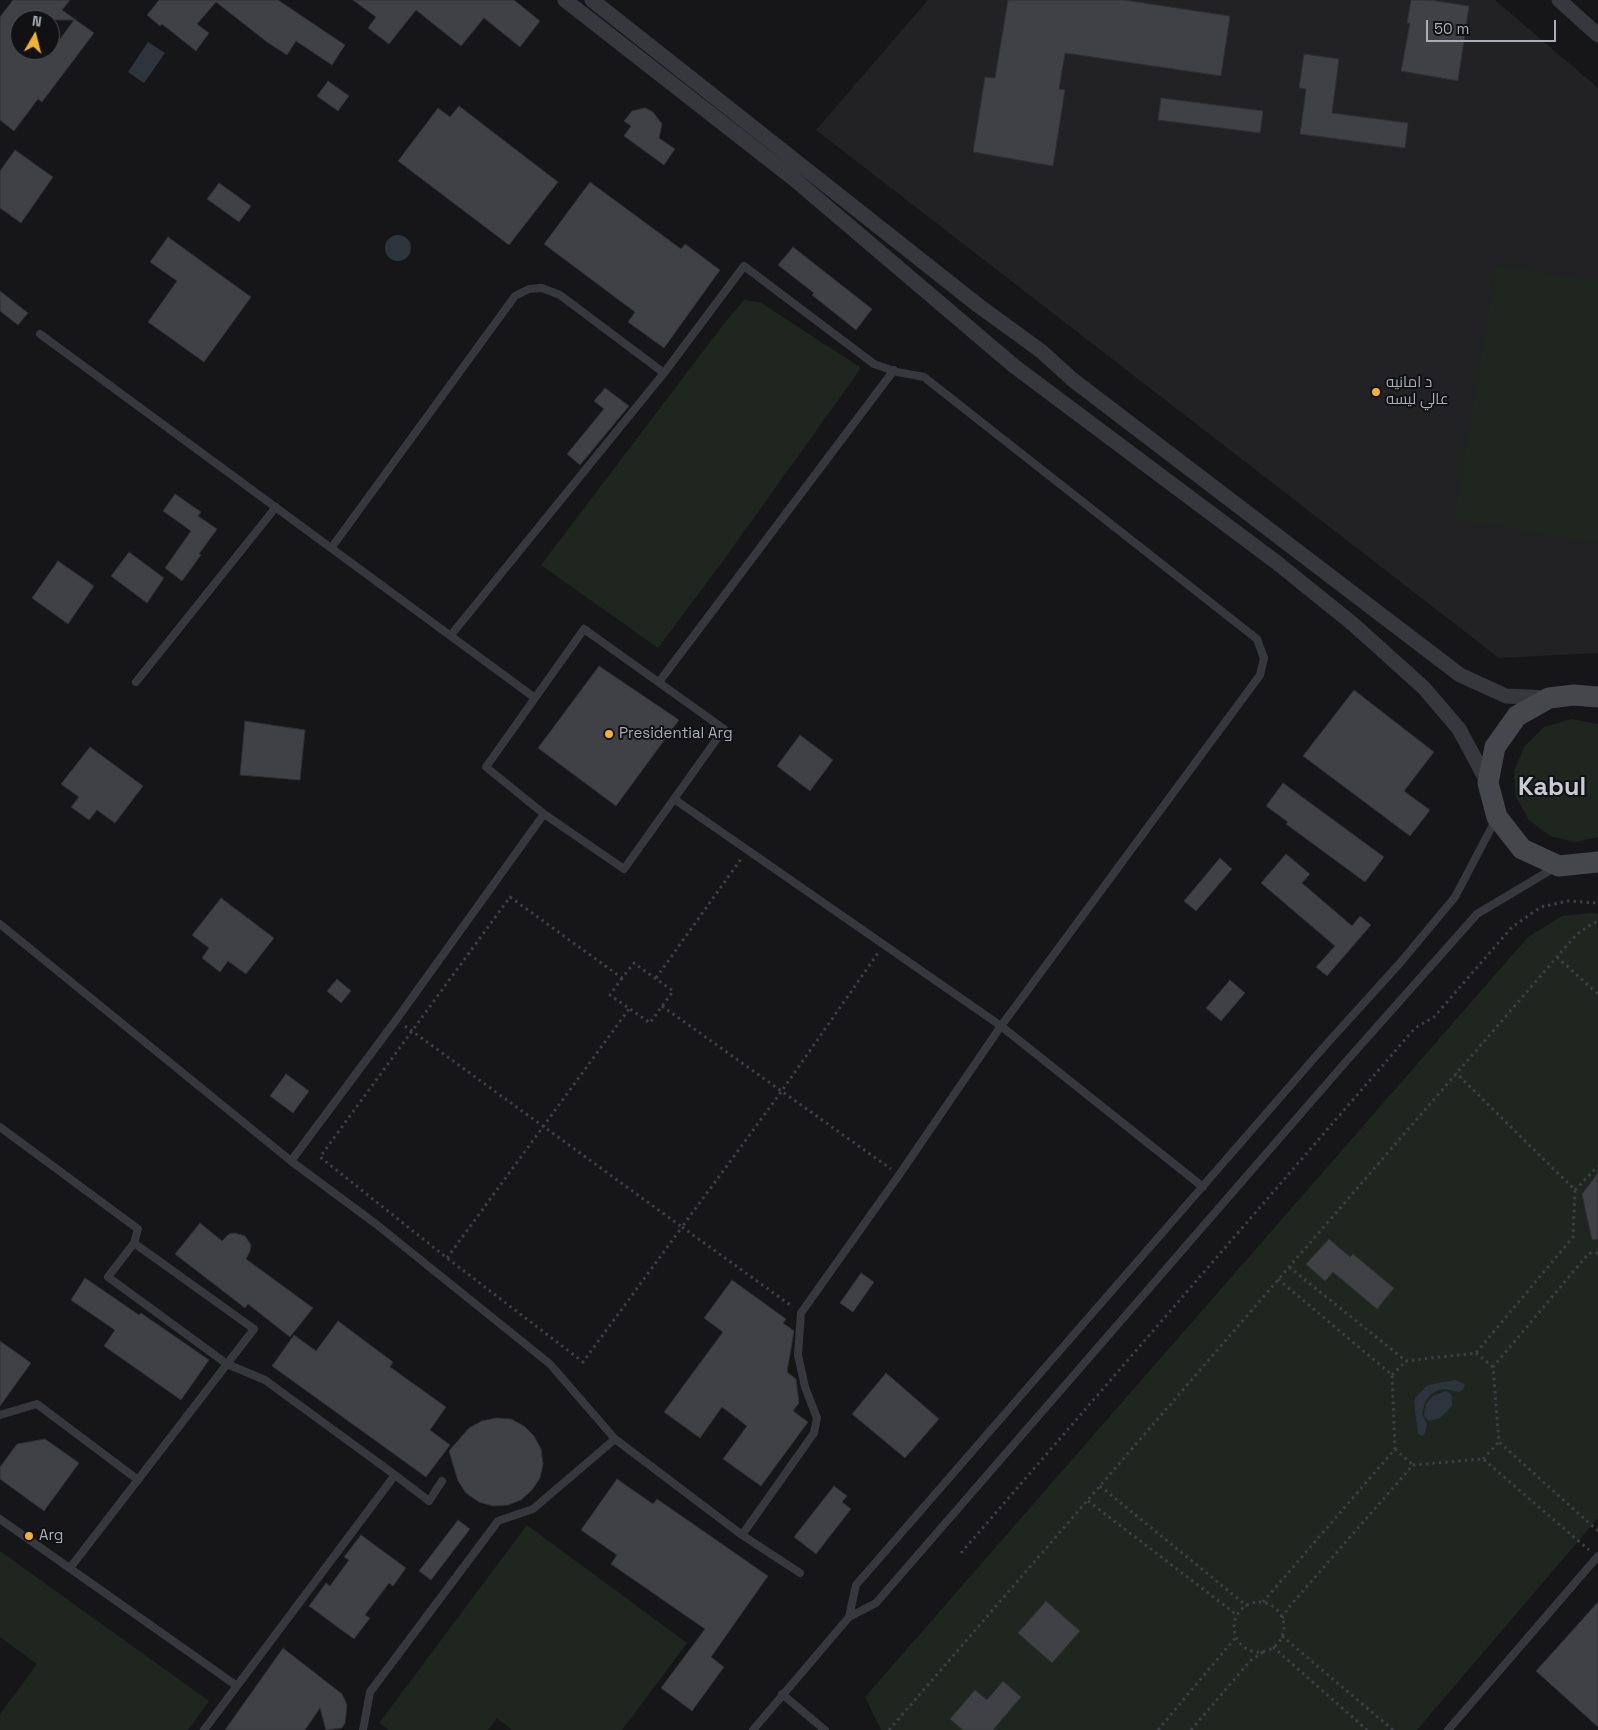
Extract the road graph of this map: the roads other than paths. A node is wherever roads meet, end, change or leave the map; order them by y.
1 (565, 0) edge
2 (592, 0) edge
3 (1560, 0) edge
4 (1598, 34) edge
5 (891, 236) junction
6 (877, 250) junction
7 (40, 334) dead end
8 (894, 370) junction
9 (664, 374) junction
10 (276, 507) junction
11 (332, 547) junction
12 (451, 635) junction
13 (136, 682) dead end
14 (659, 682) junction
15 (1598, 697) edge
16 (535, 698) junction
17 (1549, 698) junction
18 (1488, 783) junction
19 (674, 799) junction
20 (544, 814) junction
21 (1497, 817) junction
22 (1598, 862) edge
23 (1559, 866) junction
24 (0, 924) edge
25 (1001, 1026) junction
26 (0, 1127) edge
27 (291, 1161) junction
28 (1203, 1187) junction
29 (134, 1243) junction
30 (227, 1364) junction
31 (0, 1415) edge
32 (615, 1439) junction
33 (395, 1475) junction
34 (138, 1480) junction
35 (442, 1481) dead end
36 (0, 1519) edge
37 (742, 1535) junction
38 (1598, 1556) edge
39 (70, 1568) junction
40 (800, 1573) dead end
41 (849, 1617) junction
42 (237, 1686) junction
43 (782, 1694) junction
44 (204, 1730) edge
45 (363, 1730) edge
46 (753, 1730) edge
47 (825, 1730) edge
48 (1448, 1730) edge

1 - 6 street
2 - 5 street
3 - 4 street
5 - 6 street
5 - 17 street
6 - 18 street
7 - 10 lane
8 - 9 lane
8 - 14 lane
8 - 25 lane
9 - 11 lane
9 - 12 lane
10 - 11 lane
10 - 13 lane
11 - 12 lane
12 - 16 lane
14 - 16 lane
14 - 19 lane
15 - 17 street
16 - 20 lane
17 - 18 street
18 - 21 street
19 - 20 lane
19 - 25 lane
20 - 27 lane
21 - 23 street
21 - 28 lane
22 - 23 street
23 - 41 lane
24 - 27 lane
25 - 28 lane
25 - 37 lane
26 - 29 lane
27 - 32 lane
28 - 41 lane
29 - 30 lane
29 - 30 lane
30 - 33 lane
30 - 34 lane
31 - 34 lane
32 - 37 lane
32 - 45 lane
33 - 35 lane
33 - 42 lane
34 - 39 lane
36 - 39 lane
37 - 40 lane
38 - 48 lane
39 - 42 lane
41 - 43 lane
42 - 44 lane
43 - 46 lane
43 - 47 lane

